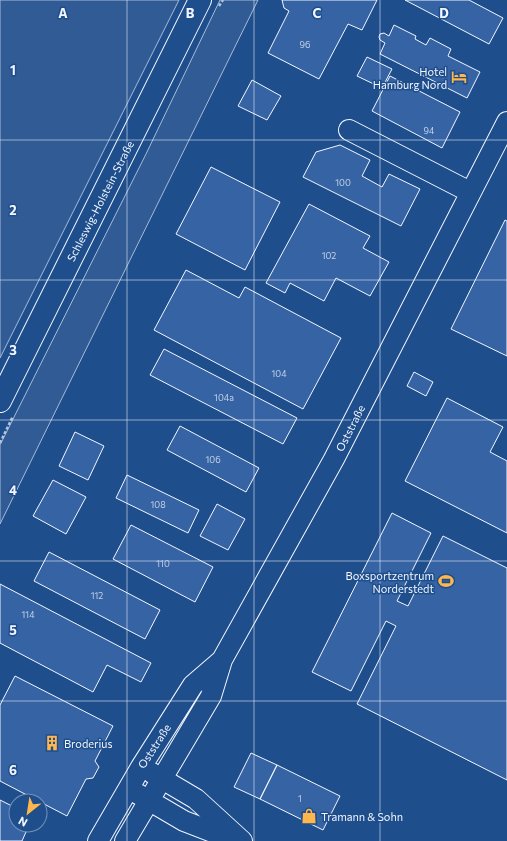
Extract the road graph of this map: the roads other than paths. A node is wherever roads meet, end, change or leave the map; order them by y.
1 (200, 0) edge
2 (507, 122) edge
3 (349, 130) dead end
4 (470, 192) junction
5 (0, 401) edge
6 (222, 660) junction
7 (141, 766) junction
8 (163, 779) junction
9 (128, 788) junction
10 (149, 801) junction
11 (98, 841) edge
12 (125, 841) edge
13 (236, 841) edge
14 (242, 841) edge

1 - 5 main road, Schleswig-Holstein-Straße
2 - 4 street, Oststraße
3 - 4 street
4 - 6 street, Oststraße
6 - 7 street, Oststraße
6 - 8 street, Oststraße
7 - 8 street
7 - 9 street, Oststraße
8 - 10 street, Oststraße
8 - 14 street
9 - 10 street
9 - 11 street, Oststraße
10 - 12 street, Oststraße
10 - 13 street

